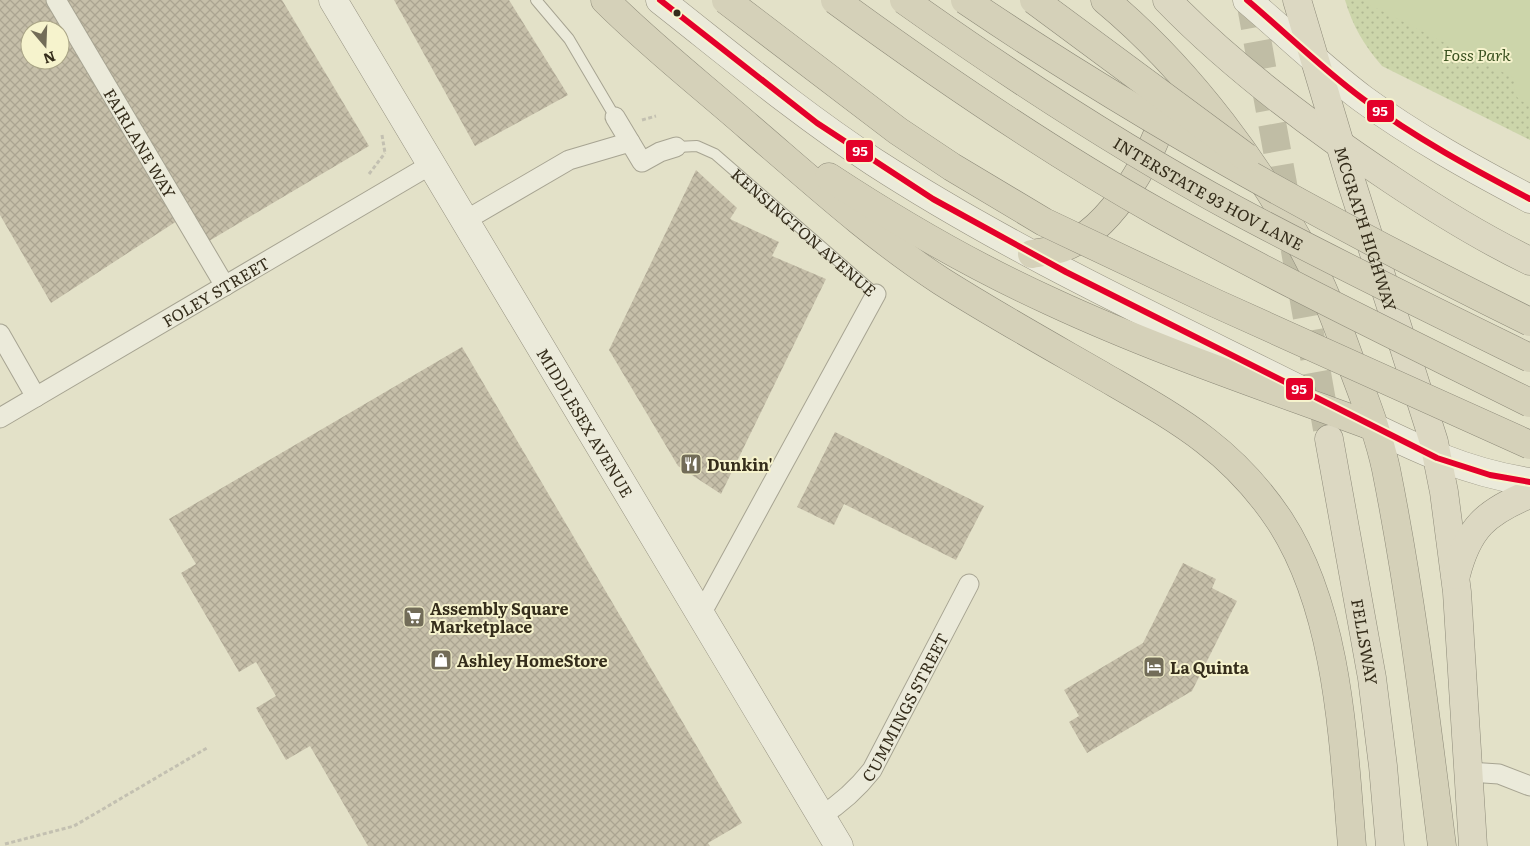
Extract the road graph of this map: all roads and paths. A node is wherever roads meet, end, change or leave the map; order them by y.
1 (56, 0) edge
2 (333, 0) edge
3 (536, 0) edge
4 (605, 0) edge
5 (660, 0) edge
6 (726, 0) edge
7 (835, 0) edge
8 (904, 0) edge
9 (965, 0) edge
10 (1034, 0) edge
11 (1105, 0) edge
12 (1167, 0) edge
13 (1247, 0) edge
14 (1298, 0) edge
15 (1160, 53) junction
16 (1315, 58) junction
17 (709, 92) junction
18 (615, 117) joint
19 (630, 142) junction
20 (1341, 146) junction
21 (676, 147) joint
22 (432, 164) junction
23 (1530, 199) edge
24 (466, 220) junction
25 (1332, 220) junction
26 (1032, 254) junction
27 (1530, 261) edge
28 (225, 286) junction
29 (876, 294) joint
30 (1530, 322) edge
31 (0, 334) edge
32 (1530, 358) edge
33 (36, 397) junction
34 (1530, 403) edge
35 (0, 418) edge
36 (1374, 427) junction
37 (1329, 439) tunnel mouth
38 (1530, 445) edge
39 (1437, 458) junction
40 (1530, 482) edge
41 (1530, 494) edge
42 (1455, 579) junction
43 (969, 584) dead end
44 (700, 616) junction
45 (207, 748) dead end
46 (1469, 772) junction
47 (1530, 786) edge
48 (822, 816) junction
49 (6, 844) dead end
50 (839, 846) edge
51 (1352, 846) edge
52 (1390, 846) edge
53 (1442, 846) edge
54 (1473, 846) edge

1 - 28 street, FAIRLANE WAY
2 - 22 main road, MIDDLESEX AVENUE
3 - 18 lane
4 - 17 highway
5 - 26 main road
6 - 38 highway, bridge
7 - 34 highway, bridge
8 - 32 highway, INTERSTATE 93 HOV LANE, bridge
9 - 25 highway, bridge
10 - 25 highway, bridge
11 - 15 highway
12 - 20 highway
13 - 16 main road
14 - 16 highway, MCGRATH HIGHWAY
15 - 26 highway
15 - 36 highway
16 - 20 highway, MCGRATH HIGHWAY
16 - 23 main road
17 - 36 highway
17 - 51 highway
18 - 19 street
19 - 21 street, KENSINGTON AVENUE
19 - 24 street
20 - 27 highway
20 - 39 highway, MCGRATH HIGHWAY
21 - 29 lane, KENSINGTON AVENUE
22 - 24 main road, MIDDLESEX AVENUE
22 - 28 street, FOLEY STREET
24 - 44 main road, MIDDLESEX AVENUE
25 - 30 highway, bridge
26 - 36 main road
28 - 33 street, FOLEY STREET
29 - 44 street, KENSINGTON AVENUE
31 - 33 street
33 - 35 street, FOLEY STREET
36 - 39 main road
36 - 53 highway
37 - 52 highway, FELLSWAY
39 - 40 main road
39 - 42 highway
41 - 42 highway
42 - 46 highway
43 - 48 street, CUMMINGS STREET
44 - 48 main road, MIDDLESEX AVENUE
45 - 49 path
46 - 47 street
46 - 54 highway
48 - 50 main road, MIDDLESEX AVENUE

